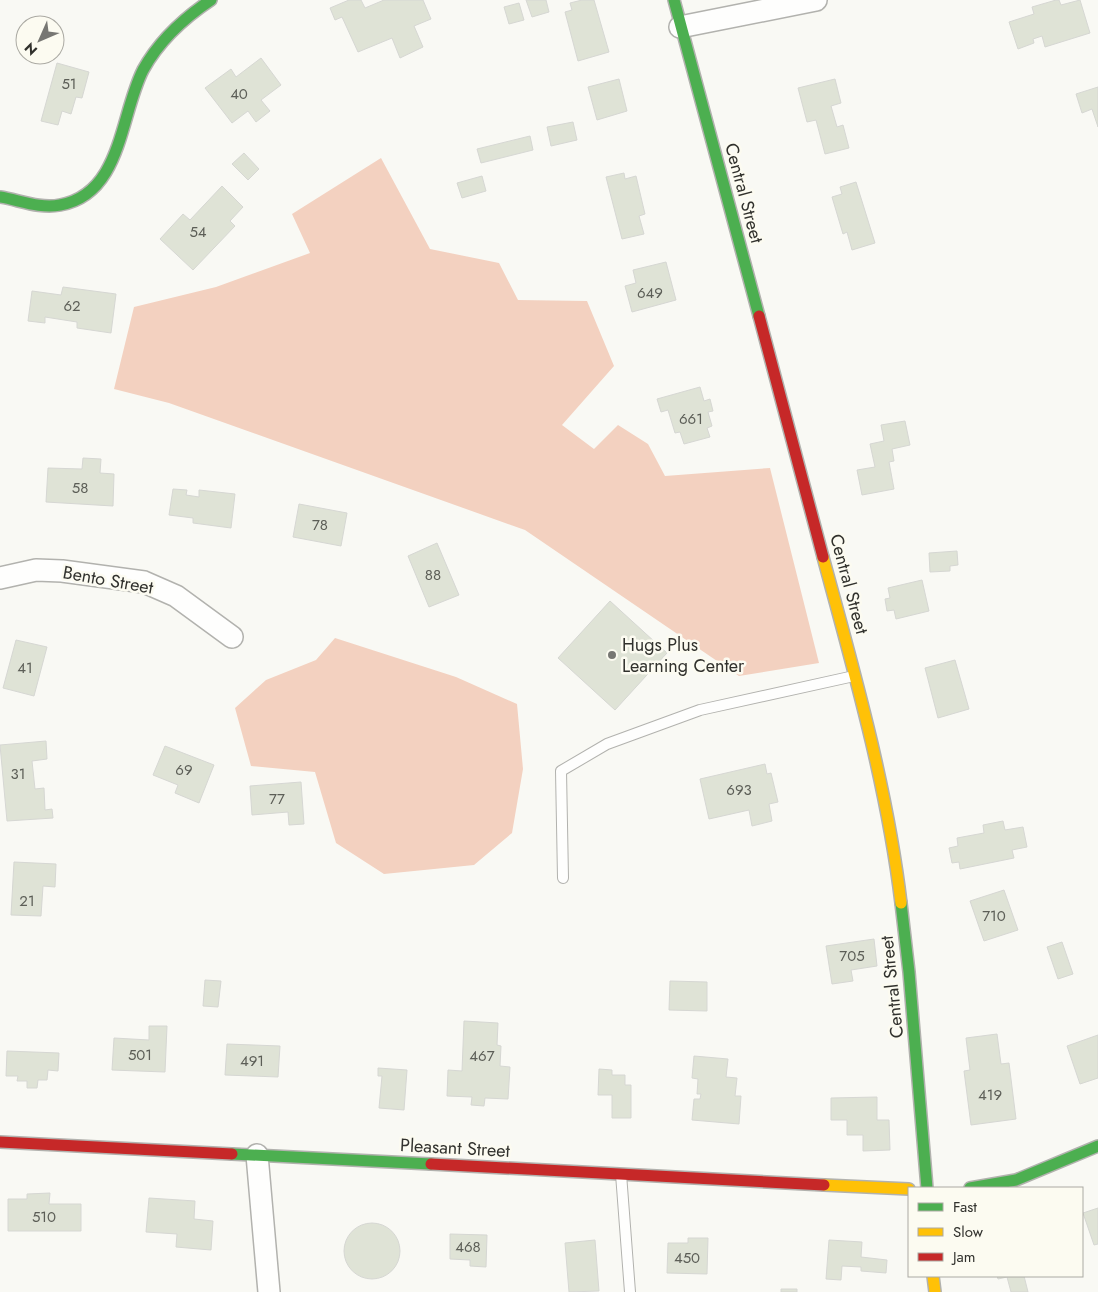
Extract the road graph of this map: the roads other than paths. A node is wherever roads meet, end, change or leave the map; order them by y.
1 (211, 0) edge
2 (674, 0) edge
3 (816, 0) edge
4 (680, 27) junction
5 (0, 197) edge
6 (0, 578) edge
7 (232, 637) dead end
8 (855, 676) junction
9 (563, 878) dead end
10 (0, 1142) edge
11 (1098, 1146) edge
12 (257, 1156) junction
13 (621, 1173) junction
14 (927, 1187) edge
15 (976, 1187) edge
16 (908, 1189) edge
17 (933, 1277) edge
18 (270, 1292) edge
19 (630, 1292) edge
20 (935, 1292) edge

1 - 5 main road
2 - 4 main road, Central Street
3 - 4 street
4 - 8 main road, Central Street
6 - 7 street, Bento Street
8 - 9 lane
8 - 14 main road, Central Street
10 - 12 main road, Pleasant Street
11 - 15 main road
12 - 13 main road, Pleasant Street
12 - 18 street
13 - 16 main road, Pleasant Street
13 - 19 lane
17 - 20 main road

